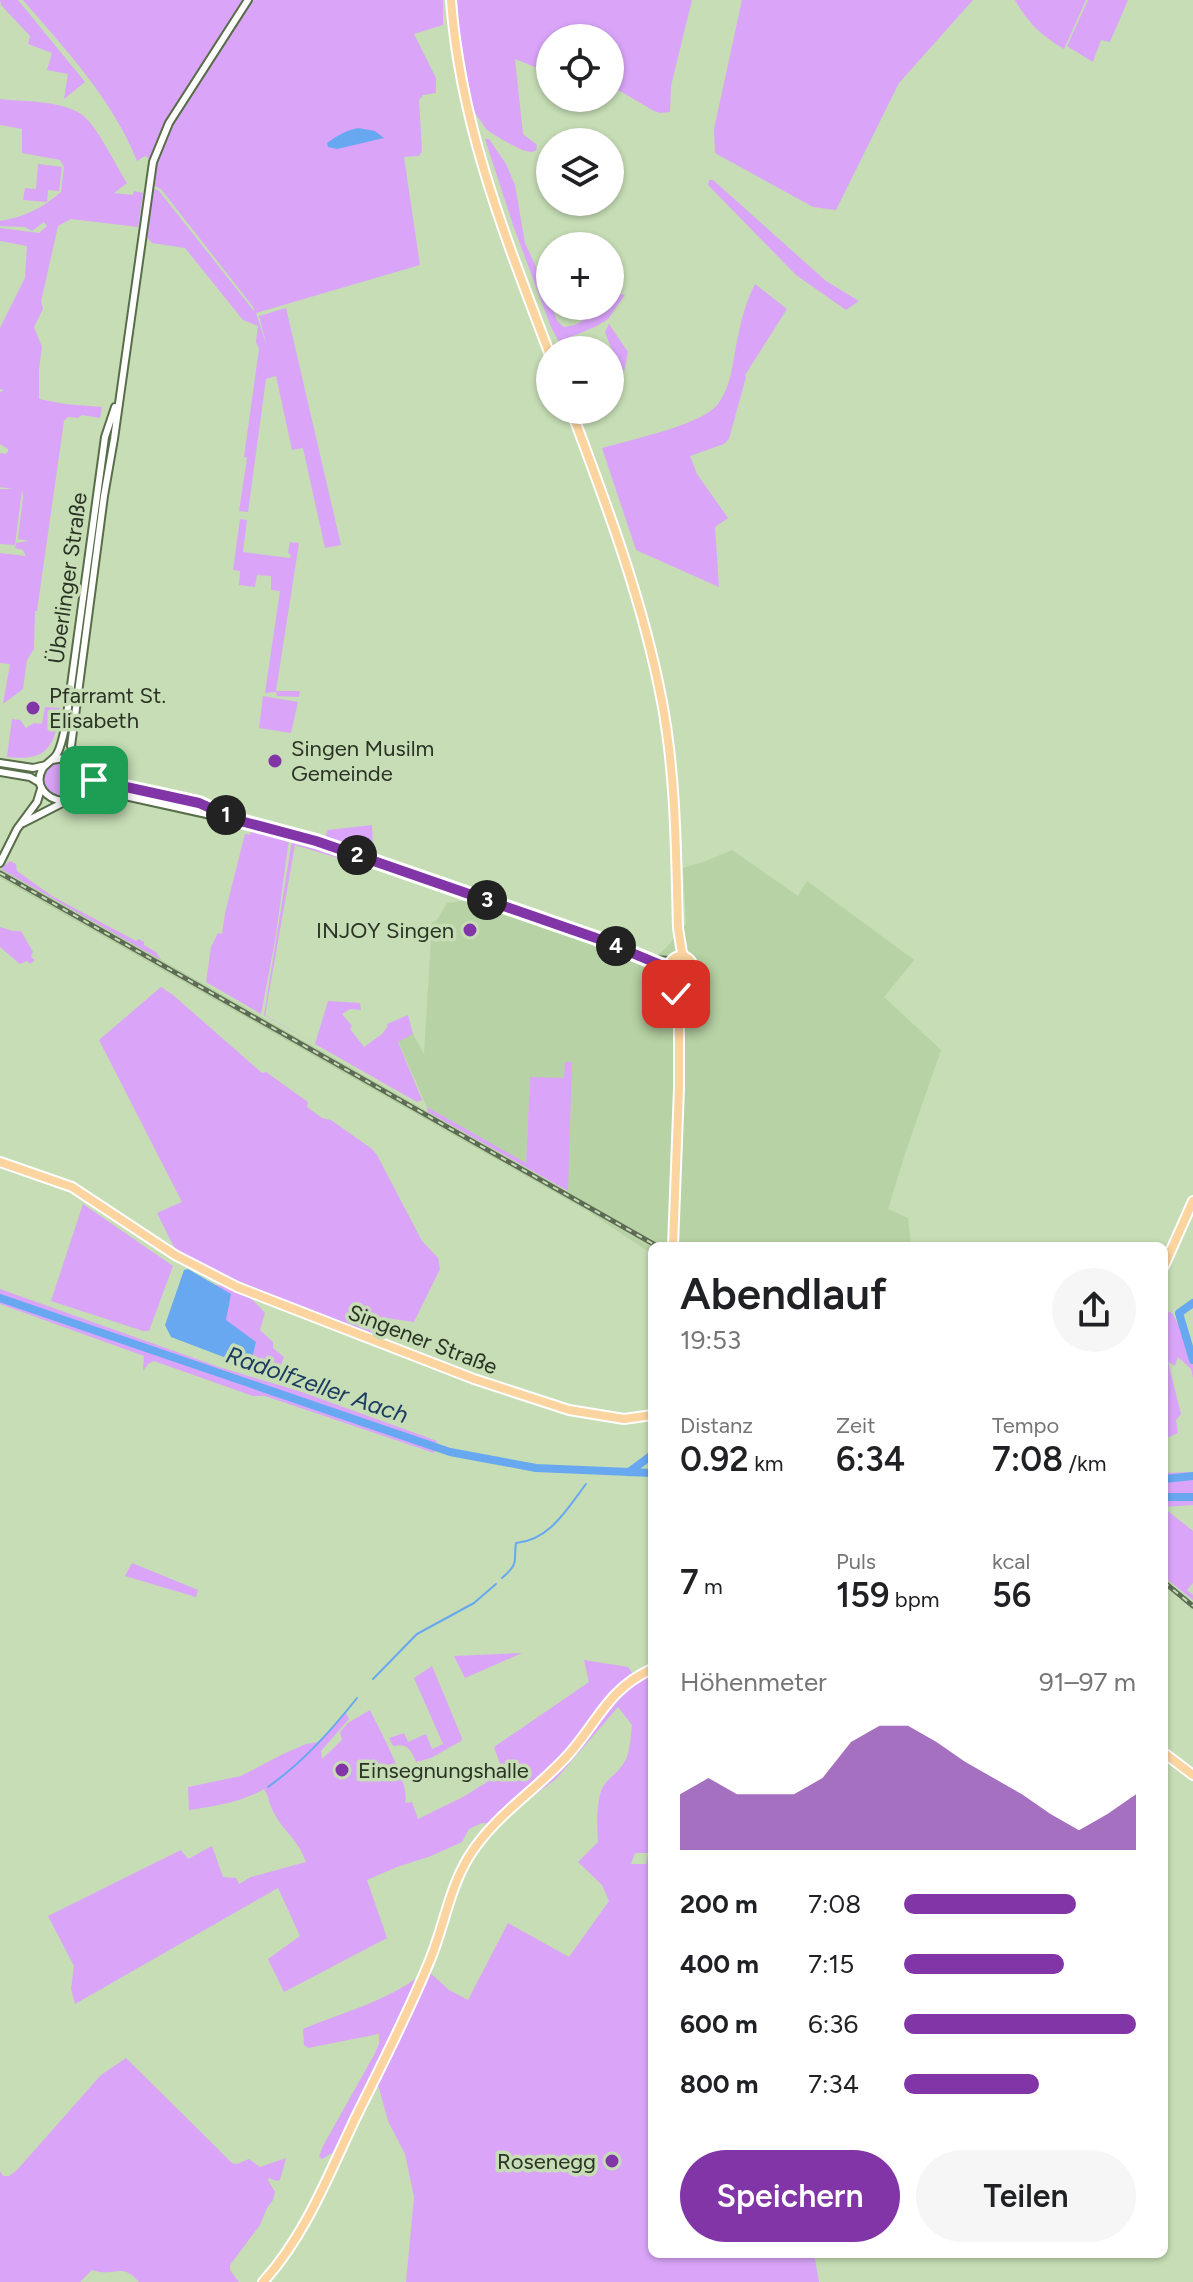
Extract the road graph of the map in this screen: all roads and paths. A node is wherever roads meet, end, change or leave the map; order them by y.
1 (248, 0) edge
2 (451, 0) edge
3 (543, 336) edge
4 (118, 400) junction
5 (576, 424) edge
6 (0, 763) edge
7 (49, 763) junction
8 (76, 763) junction
9 (0, 772) edge
10 (83, 776) junction
11 (40, 786) junction
12 (76, 796) junction
13 (63, 801) junction
14 (237, 820) junction
15 (23, 823) junction
16 (0, 863) edge
17 (675, 960) junction
18 (678, 979) junction
19 (0, 1162) edge
20 (1193, 1201) edge
21 (673, 1242) edge
22 (1168, 1257) edge
23 (648, 1416) edge
24 (648, 1671) edge
25 (1168, 1756) edge
26 (1193, 1775) edge
27 (263, 2282) edge

1 - 4 street, Überlinger Straße
2 - 3 main road
4 - 7 street, Überlinger Straße
4 - 8 street, Überlinger Straße
5 - 17 main road
6 - 7 street
7 - 8 street
7 - 11 street
8 - 10 street
9 - 11 street
10 - 12 street
10 - 14 street
11 - 13 street
11 - 15 street
12 - 13 street
12 - 14 street
13 - 15 street
14 - 17 street
15 - 16 street
17 - 18 main road
17 - 18 main road
18 - 21 main road
19 - 23 main road, Singener Straße
20 - 22 main road
24 - 27 main road
25 - 26 main road

